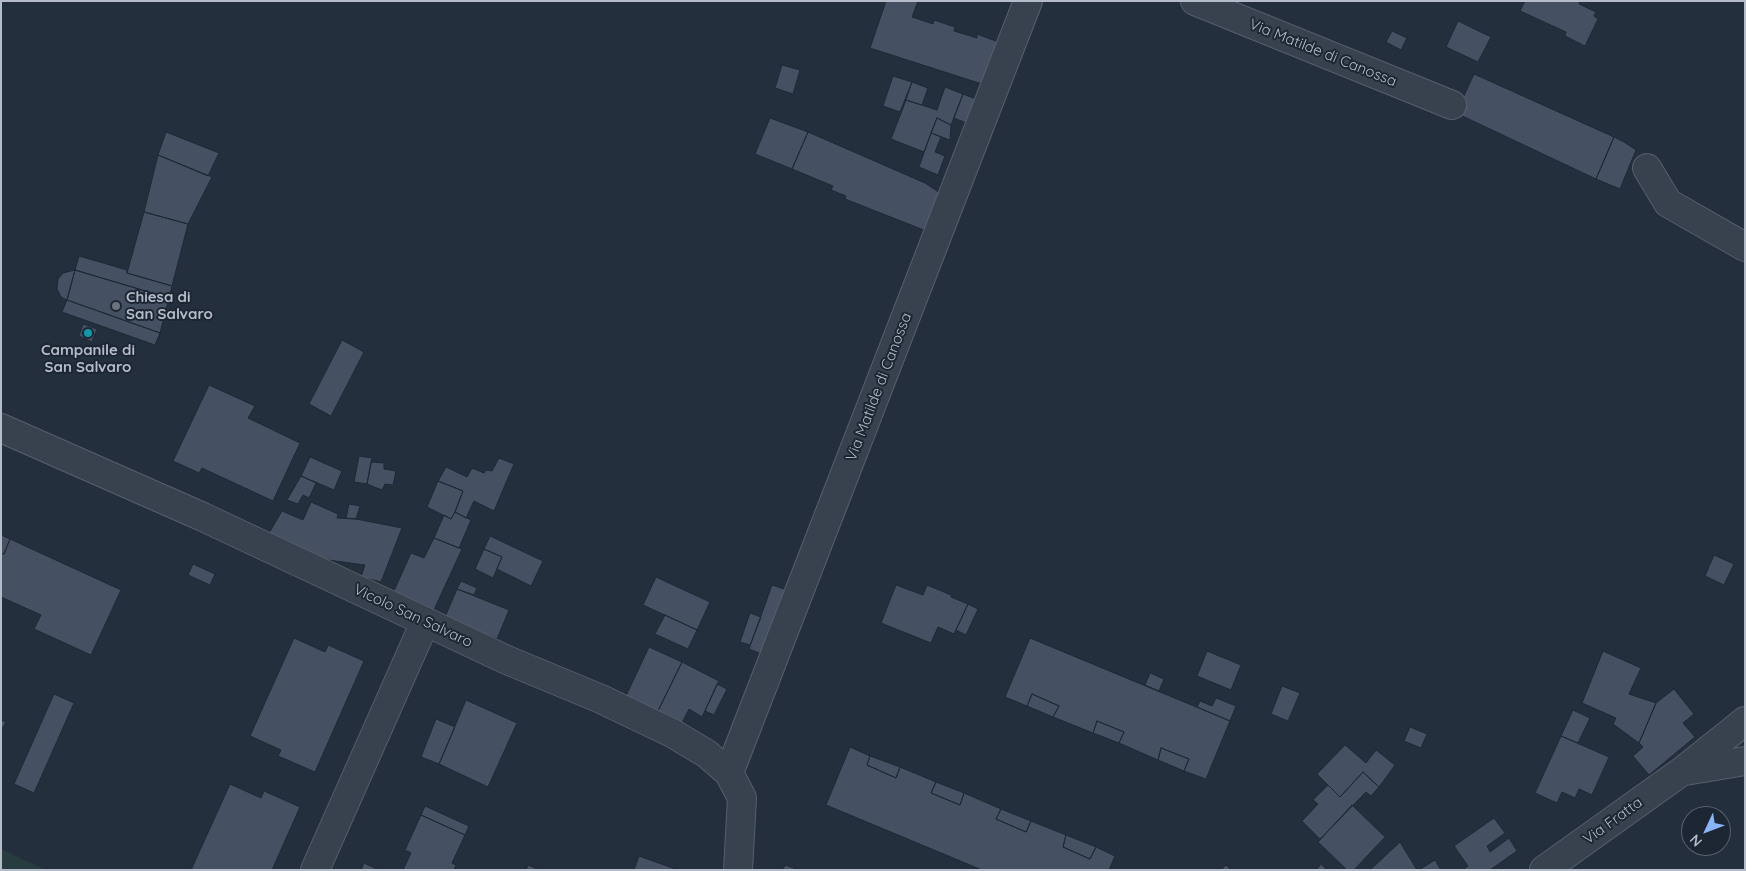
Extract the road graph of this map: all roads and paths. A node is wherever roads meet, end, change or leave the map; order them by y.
1 (1028, 1) edge
2 (1195, 1) edge
3 (1452, 105) dead end
4 (1647, 168) dead end
5 (1745, 247) edge
6 (1, 428) edge
7 (425, 622) junction
8 (1745, 721) edge
9 (1745, 761) edge
10 (1681, 772) junction
11 (729, 773) junction
12 (315, 870) edge
13 (738, 870) edge
14 (1544, 870) edge

1 - 11 street, Via Matilde di Canossa
2 - 3 street, Via Matilde di Canossa
4 - 5 street
6 - 7 street, Vicolo San Salvaro
7 - 11 street, Vicolo San Salvaro
7 - 12 street
8 - 10 street, Via Fratta
9 - 10 street, Via Fratta
10 - 14 street, Via Fratta
11 - 13 street, Vicolo San Salvaro

